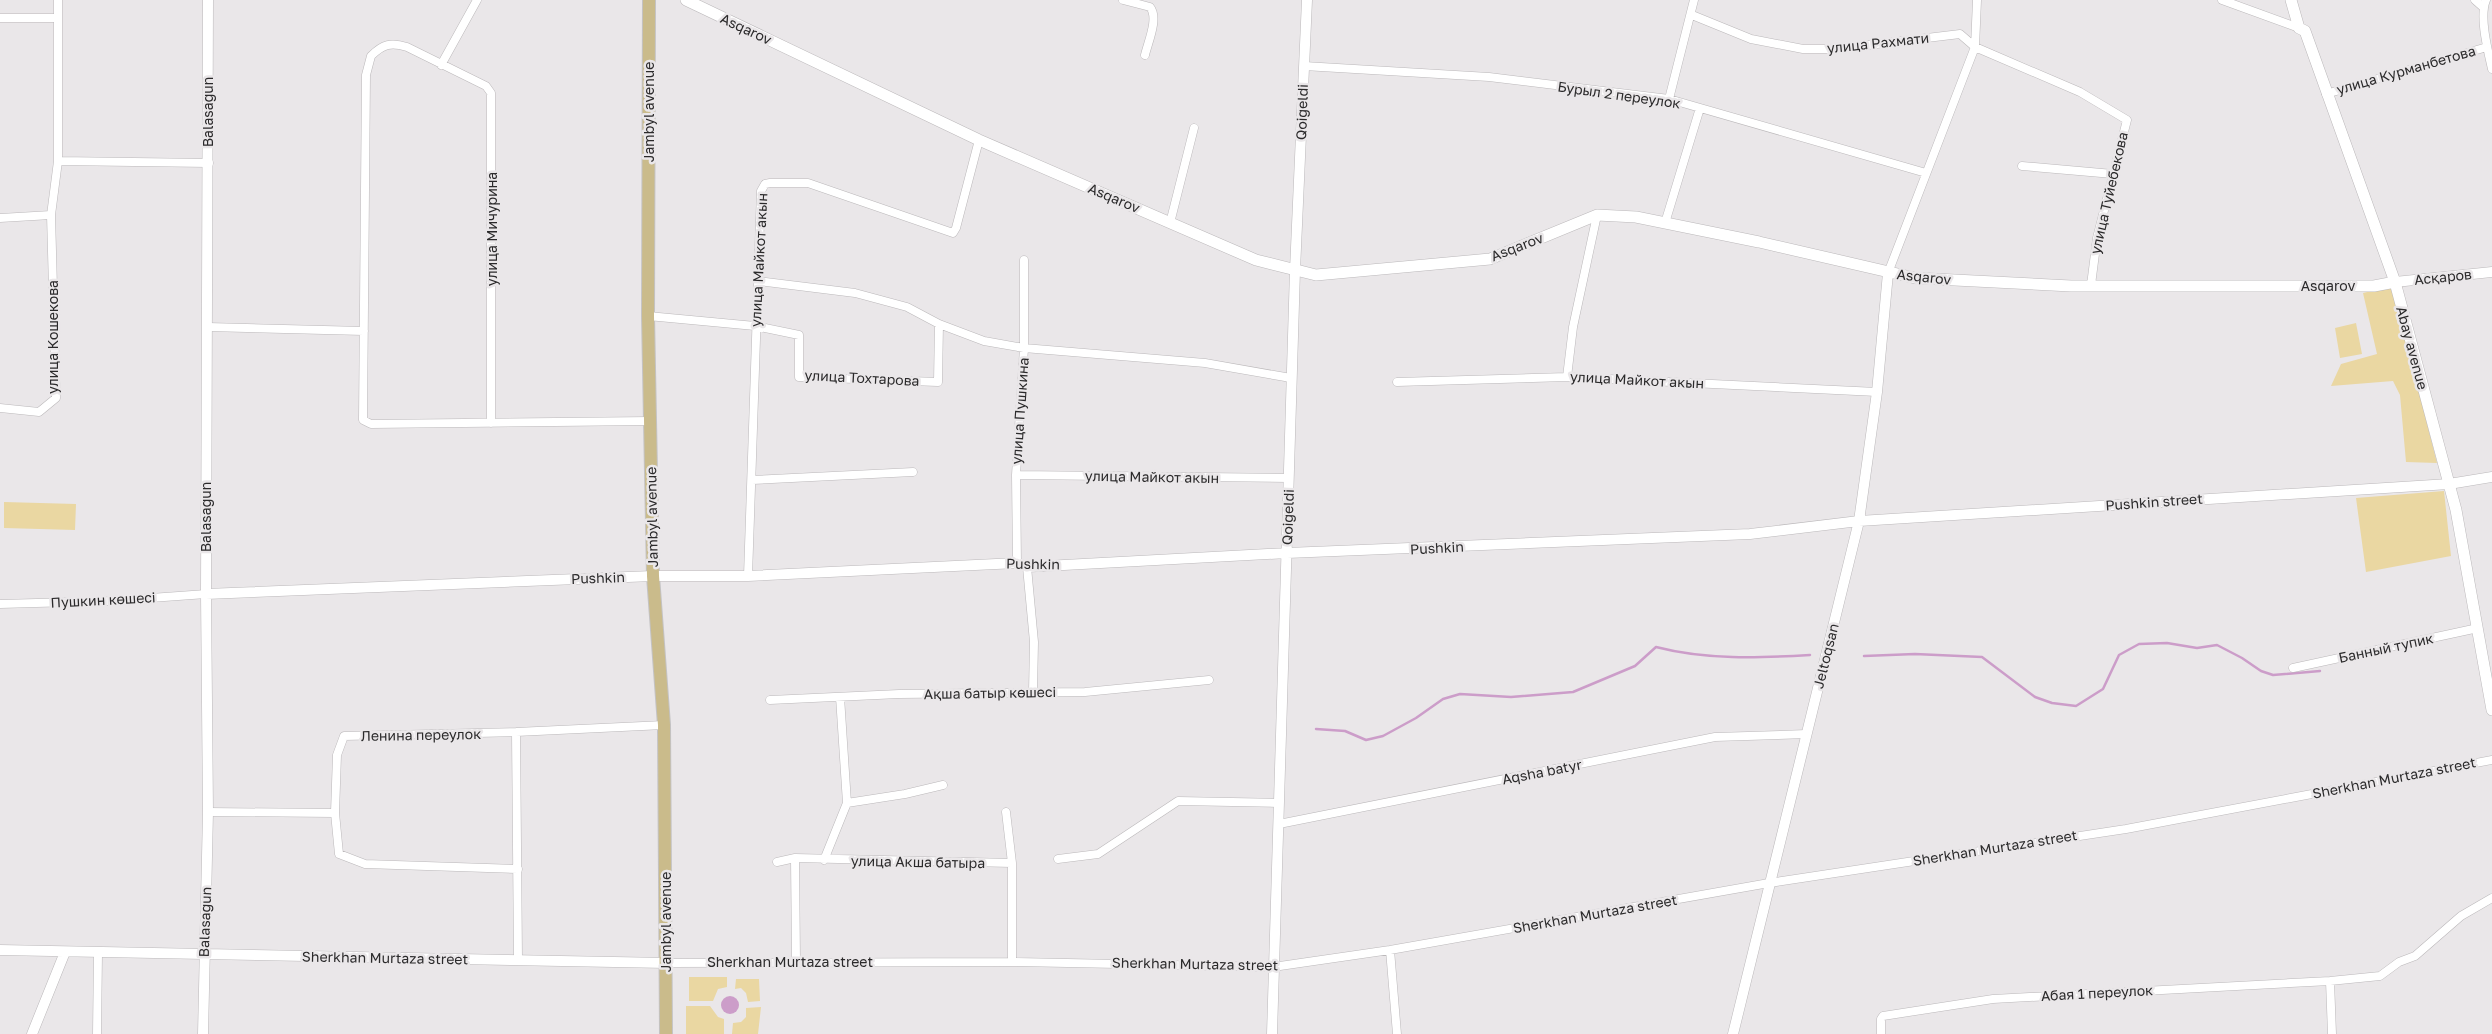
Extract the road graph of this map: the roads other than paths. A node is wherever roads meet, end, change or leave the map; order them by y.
1 (58, 0) edge
2 (208, 0) edge
3 (477, 0) edge
4 (649, 0) edge
5 (686, 0) edge
6 (1123, 0) edge
7 (1307, 0) edge
8 (1694, 0) edge
9 (1977, 0) edge
10 (2222, 0) edge
11 (2291, 0) edge
12 (2475, 0) edge
13 (1138, 2) edge
14 (2485, 4) edge
15 (1692, 15) junction
16 (0, 18) edge
17 (58, 18) junction
18 (2299, 28) junction
19 (1975, 47) junction
20 (2487, 47) junction
21 (1145, 55) dead end
22 (442, 65) junction
23 (1304, 66) junction
24 (2492, 69) edge
25 (2326, 94) junction
26 (1669, 99) junction
27 (1700, 108) junction
28 (1194, 128) dead end
29 (979, 140) junction
30 (58, 161) junction
31 (209, 163) junction
32 (2022, 166) dead end
33 (1926, 173) junction
34 (2113, 174) junction
35 (51, 215) junction
36 (1597, 215) junction
37 (0, 218) edge
38 (1170, 223) junction
39 (1665, 223) junction
40 (1024, 260) dead end
41 (1295, 270) junction
42 (2492, 272) edge
43 (1888, 274) junction
44 (758, 281) junction
45 (2395, 282) junction
46 (2091, 285) junction
47 (648, 316) junction
48 (939, 324) junction
49 (755, 326) junction
50 (208, 327) junction
51 (364, 331) junction
52 (1024, 348) junction
53 (1568, 377) junction
54 (1291, 378) junction
55 (1397, 382) dead end
56 (1878, 392) junction
57 (0, 408) edge
58 (651, 421) junction
59 (491, 423) junction
60 (913, 472) dead end
61 (1016, 475) junction
62 (2492, 477) edge
63 (1289, 478) junction
64 (752, 480) junction
65 (2449, 484) junction
66 (1859, 521) junction
67 (1286, 553) junction
68 (1022, 565) junction
69 (653, 576) junction
70 (748, 576) junction
71 (206, 594) junction
72 (0, 604) edge
73 (2478, 628) junction
74 (2293, 668) dead end
75 (1209, 680) dead end
76 (1033, 692) junction
77 (840, 697) junction
78 (770, 700) dead end
79 (2492, 710) edge
80 (664, 726) junction
81 (516, 732) junction
82 (1807, 734) junction
83 (2492, 760) edge
84 (943, 785) dead end
85 (1279, 802) junction
86 (847, 803) junction
87 (208, 812) junction
88 (1006, 812) dead end
89 (335, 813) junction
90 (1278, 824) junction
91 (795, 858) junction
92 (1058, 859) dead end
93 (824, 860) junction
94 (777, 862) dead end
95 (1012, 863) junction
96 (518, 869) junction
97 (1769, 883) junction
98 (2492, 898) edge
99 (0, 950) edge
100 (1390, 950) junction
101 (65, 952) junction
102 (98, 953) junction
103 (204, 955) junction
104 (518, 960) junction
105 (796, 961) junction
106 (1012, 962) junction
107 (667, 963) junction
108 (1274, 967) junction
109 (2330, 981) junction
110 (32, 1034) edge
111 (97, 1034) edge
112 (203, 1034) edge
113 (666, 1034) edge
114 (1272, 1034) edge
115 (1397, 1034) edge
116 (1733, 1034) edge
117 (1881, 1034) edge
118 (2332, 1034) edge

1 - 17 street, улица Кошекова
2 - 31 street, Balasagun
3 - 22 street
4 - 47 main road, Jambyl avenue
5 - 29 main road, Asqarov
6 - 13 street
7 - 23 street, Qoigeldi
8 - 15 street
9 - 19 street
10 - 18 street
11 - 18 main road, Abay avenue
12 - 14 street, улица Курманбетова
13 - 21 street
14 - 20 street, улица Курманбетова
15 - 19 street, улица Рахмати
15 - 26 street
16 - 17 street
17 - 30 street, улица Кошекова
18 - 25 main road, Abay avenue
19 - 33 street
19 - 34 street, улица Туйебекова
20 - 24 street, улица Курманбетова
20 - 25 street, улица Курманбетова
22 - 51 street, улица Мичурина
22 - 59 street, улица Мичурина
23 - 26 street, Бурыл 2 переулок
23 - 41 street, Qoigeldi
25 - 45 main road, Abay avenue
26 - 27 street, Бурыл 2 переулок
27 - 33 street, Бурыл 2 переулок
27 - 39 street
28 - 38 street
29 - 38 main road, Asqarov
29 - 44 street, улица Майкот акын
30 - 31 street
30 - 35 street, улица Кошекова
31 - 50 street, Balasagun
32 - 34 street
33 - 43 street
34 - 46 street, улица Туйебекова
35 - 37 street
35 - 57 street, улица Кошекова
36 - 39 main road, Asqarov
36 - 41 main road, Asqarov
36 - 53 street
38 - 41 main road, Asqarov
39 - 43 main road, Asqarov
40 - 52 street, улица Пушкина
41 - 54 street, Qoigeldi
42 - 45 street, Асқаров
43 - 46 main road, Asqarov
43 - 56 street, Jeltoqsan
44 - 48 street
44 - 49 street, улица Майкот акын
45 - 46 main road, Asqarov
45 - 65 main road, Abay avenue
47 - 49 street, улица Тохтарова
47 - 58 main road, Jambyl avenue
48 - 49 street, улица Тохтарова
48 - 52 street
49 - 64 street, улица Майкот акын
50 - 51 street
50 - 71 street, Balasagun
51 - 59 street, улица Мичурина
52 - 54 street
52 - 61 street, улица Пушкина
53 - 55 street, улица Майкот акын
53 - 56 street, улица Майкот акын
54 - 63 street, Qoigeldi
56 - 66 street, Jeltoqsan
58 - 59 street, улица Мичурина
58 - 69 main road, Jambyl avenue
60 - 64 street
61 - 63 street, улица Майкот акын
61 - 68 street, улица Пушкина
62 - 65 street
63 - 67 street, Qoigeldi
64 - 70 street, улица Майкот акын
65 - 66 street, Pushkin street
65 - 73 main road, Abay avenue
66 - 67 street, Pushkin
66 - 82 street, Jeltoqsan
67 - 68 street, Pushkin
67 - 85 street, Qoigeldi
68 - 70 street, Pushkin
68 - 76 street, улица Пушкина
69 - 70 street, Pushkin
69 - 71 street, Pushkin
69 - 80 main road, Jambyl avenue
71 - 72 street, Пушкин көшесі
71 - 87 street, Balasagun
73 - 74 street, Банный тупик
73 - 79 main road, Abay avenue
75 - 76 street, Ақша батыр көшесі
76 - 77 street, Ақша батыр көшесі
77 - 78 street, Ақша батыр көшесі
77 - 86 street
80 - 81 street, Ленина переулок
80 - 107 main road, Jambyl avenue
81 - 89 street, Ленина переулок
81 - 96 street
82 - 90 street, Aqsha batyr
82 - 97 street, Jeltoqsan
83 - 97 street, Sherkhan Murtaza street
84 - 86 street
85 - 90 street, Qoigeldi
85 - 92 street
86 - 93 street
87 - 89 street
87 - 103 street, Balasagun
88 - 95 street
89 - 96 street, Ленина переулок
90 - 108 street, Qoigeldi
91 - 93 street, улица Акша батыра
91 - 94 street, улица Акша батыра
91 - 105 street
93 - 95 street, улица Акша батыра
95 - 106 street
96 - 104 street
97 - 100 street, Sherkhan Murtaza street
97 - 116 street, Jeltoqsan
98 - 109 street, Абая 1 переулок
99 - 101 street, Sherkhan Murtaza street
100 - 108 street, Sherkhan Murtaza street
100 - 115 street
101 - 102 street, Sherkhan Murtaza street
101 - 110 street
102 - 103 street, Sherkhan Murtaza street
102 - 111 street
103 - 104 street, Sherkhan Murtaza street
103 - 112 street, Balasagun
104 - 107 street, Sherkhan Murtaza street
105 - 106 street, Sherkhan Murtaza street
105 - 107 street, Sherkhan Murtaza street
106 - 108 street, Sherkhan Murtaza street
107 - 113 main road, Jambyl avenue
108 - 114 street, Qoigeldi
109 - 117 street, Абая 1 переулок
109 - 118 street

